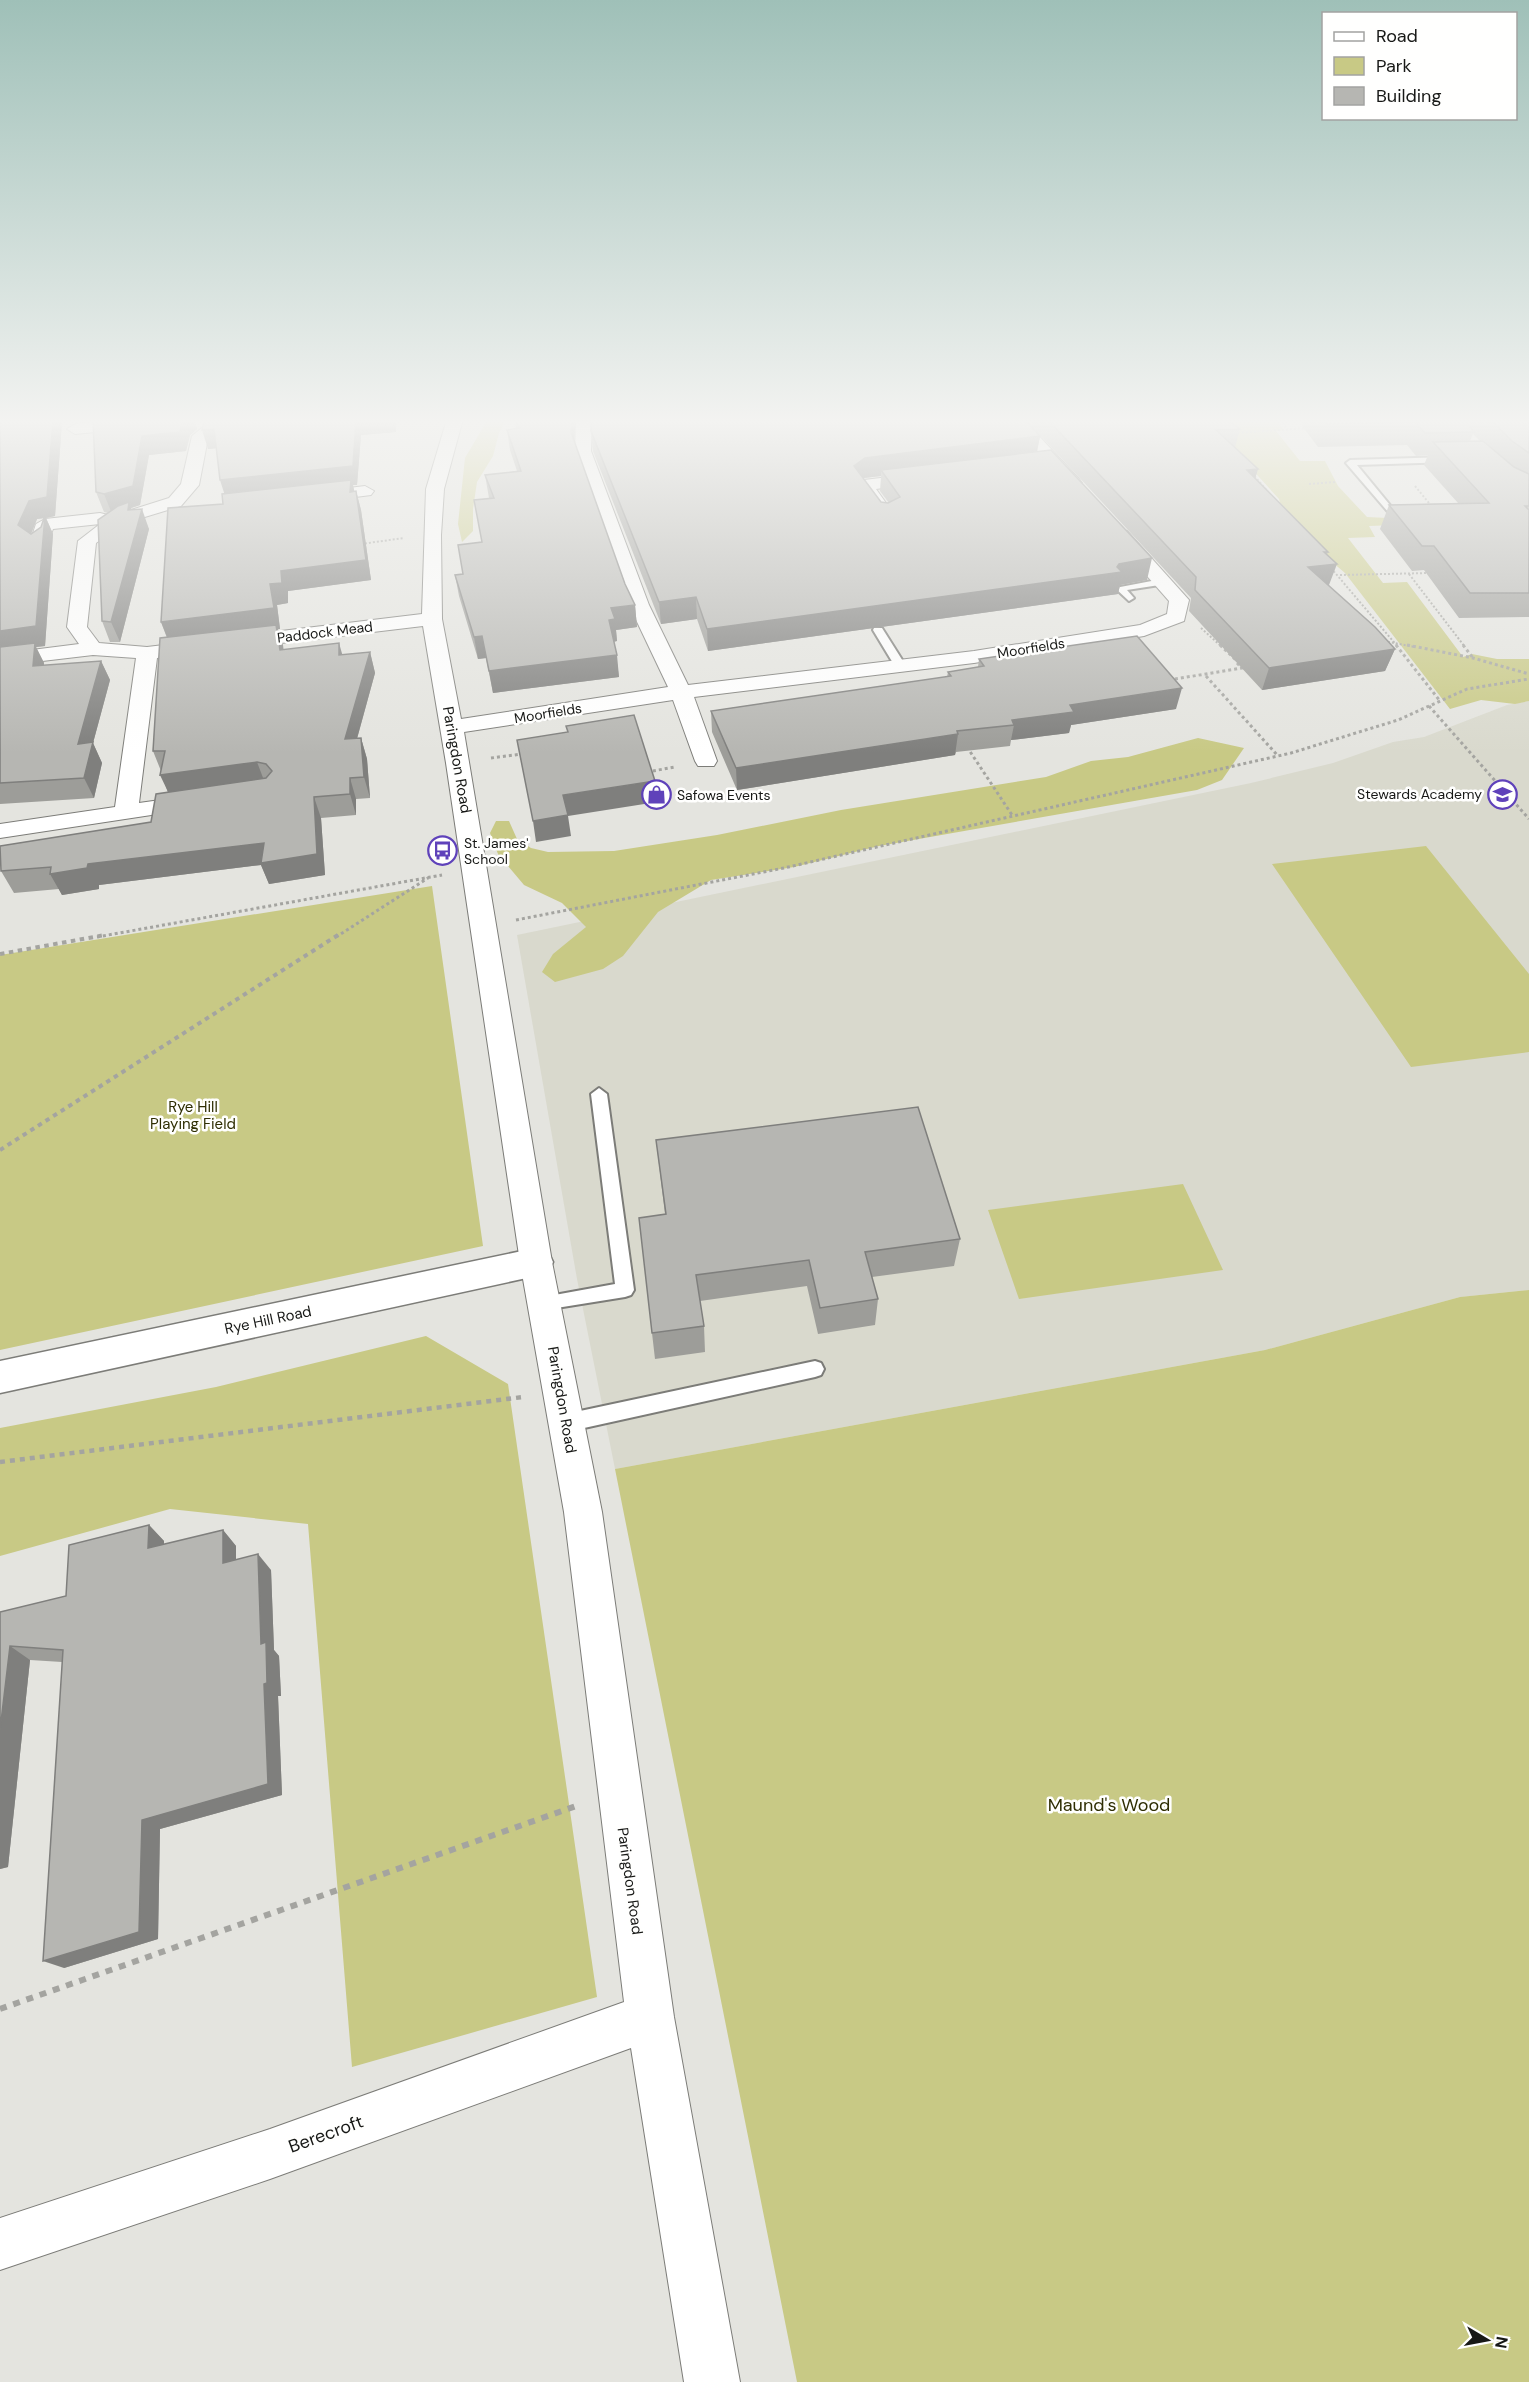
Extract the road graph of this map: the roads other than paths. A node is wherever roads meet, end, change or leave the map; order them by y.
1 (43, 530) edge
2 (104, 530) edge
3 (432, 530) edge
4 (612, 530) edge
5 (1116, 530) edge
6 (38, 545) edge
7 (1162, 582) junction
8 (1130, 598) dead end
9 (432, 619) junction
10 (878, 630) dead end
11 (93, 649) junction
12 (147, 653) junction
13 (0, 660) edge
14 (900, 666) junction
15 (681, 692) junction
16 (452, 727) junction
17 (706, 761) road end
18 (219, 799) edge
19 (126, 813) junction
20 (0, 831) edge
21 (599, 1094) dead end
22 (540, 1282) junction
23 (815, 1369) dead end
24 (0, 1377) edge
25 (566, 1423) junction
26 (650, 2017) junction
27 (0, 2244) edge
28 (712, 2382) edge

1 - 6 street
2 - 11 street
3 - 9 street, Paringdon Road
4 - 15 street
5 - 7 street
7 - 8 lane
7 - 14 street, Moorfields
9 - 12 street, Paddock Mead
9 - 16 street, Paringdon Road
10 - 14 lane
11 - 12 street, Paddock Mead
11 - 13 street, Paddock Mead
12 - 19 street
14 - 15 street, Moorfields
15 - 16 street, Moorfields
15 - 17 street
16 - 22 street, Paringdon Road
18 - 19 street
19 - 20 street
21 - 22 lane
22 - 24 street, Rye Hill Road
22 - 25 street, Paringdon Road
23 - 25 lane
25 - 26 street, Paringdon Road
26 - 27 street, Berecroft
26 - 28 street, Paringdon Road

